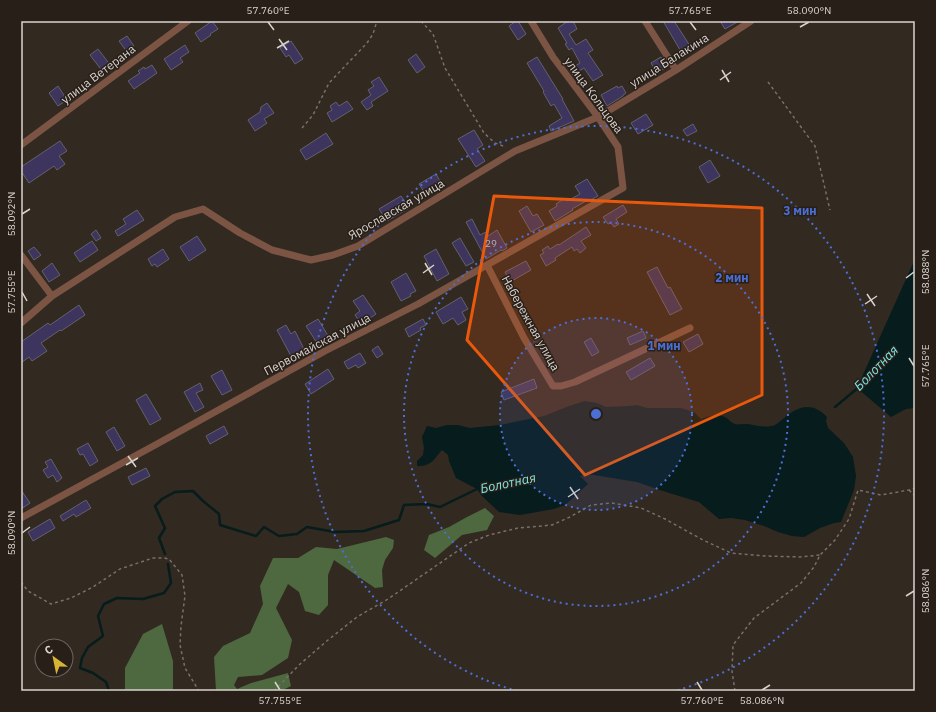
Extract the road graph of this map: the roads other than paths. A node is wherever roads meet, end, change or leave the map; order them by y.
1 (188, 21) edge
2 (531, 21) edge
3 (646, 21) edge
4 (751, 21) edge
5 (676, 70) junction
6 (598, 117) junction
7 (21, 145) edge
8 (623, 188) joint
9 (21, 255) edge
10 (487, 266) junction
11 (52, 296) junction
12 (21, 323) edge
13 (690, 328) dead end
14 (21, 518) edge

1 - 7 street, улица Ветерана
2 - 6 street, улица Кольцова
3 - 5 street
4 - 5 street, улица Балакина
5 - 6 street, улица Балакина
6 - 8 street, улица Кольцова
6 - 11 street, Ярославская улица
8 - 10 street, Первомайская улица
9 - 11 street
10 - 13 street, Набережная улица
10 - 14 street, Первомайская улица
11 - 12 street, Ярославская улица

